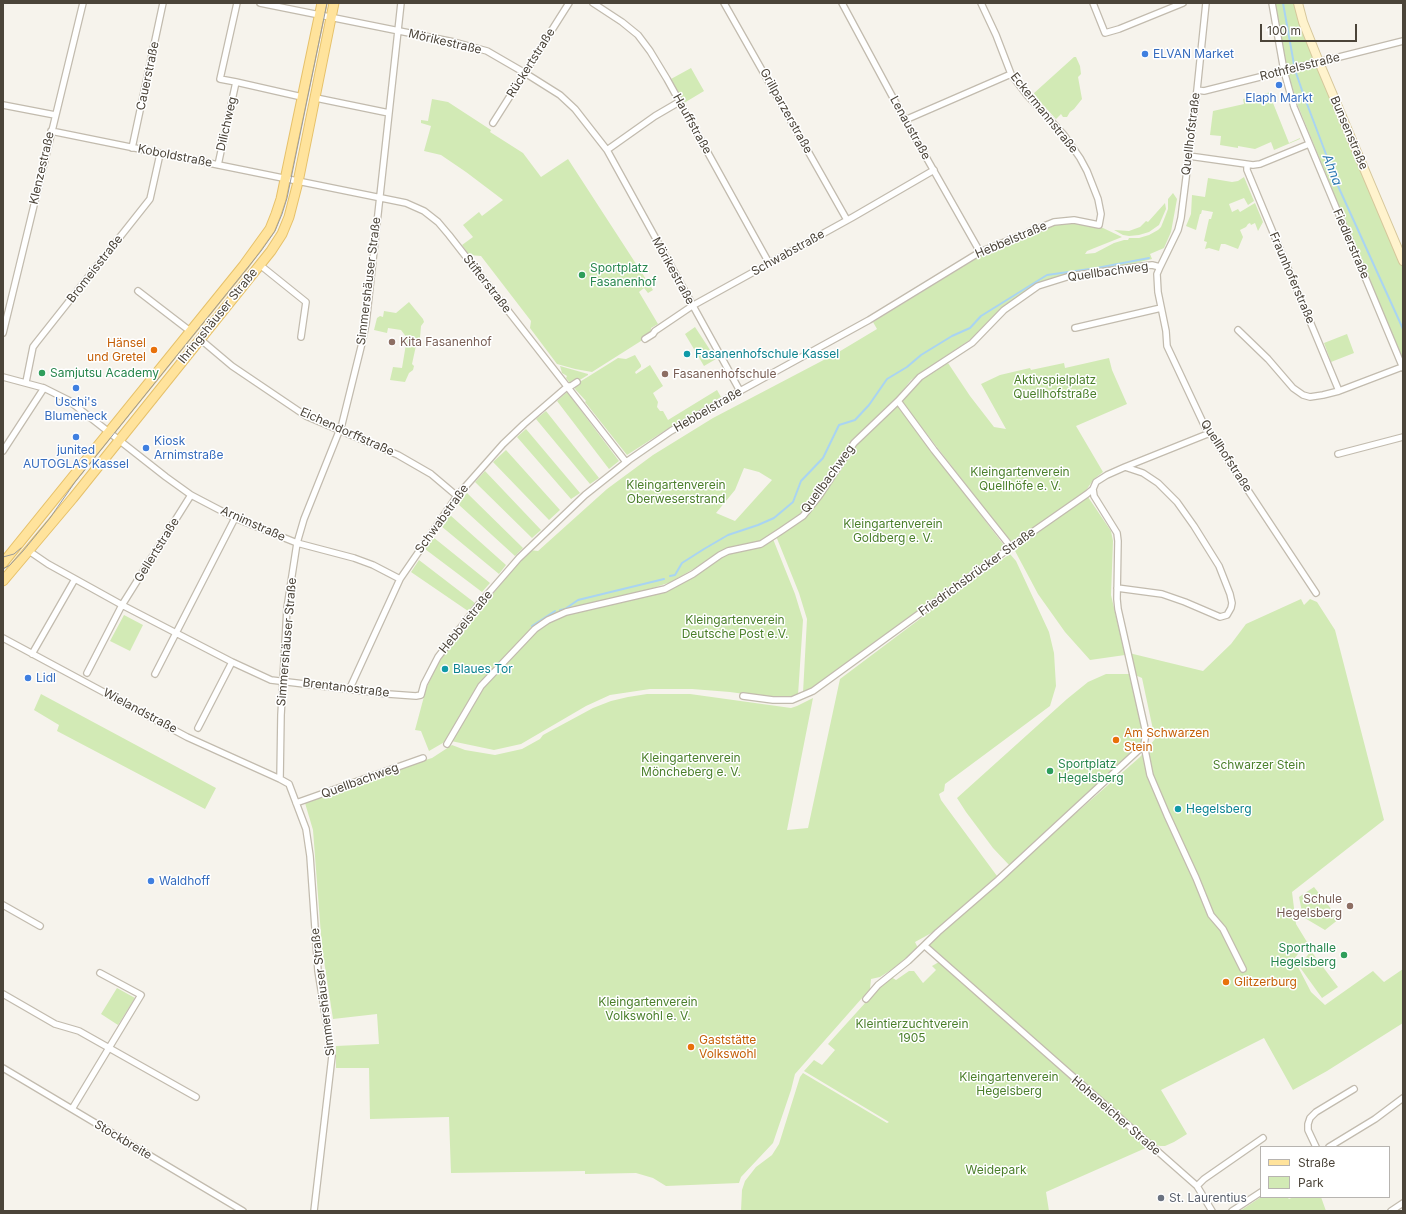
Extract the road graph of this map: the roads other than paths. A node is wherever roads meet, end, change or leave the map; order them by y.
1 (82, 3) edge
2 (163, 3) edge
3 (237, 3) edge
4 (260, 3) edge
5 (322, 3) edge
6 (334, 3) edge
7 (401, 3) edge
8 (569, 3) edge
9 (593, 3) edge
10 (724, 3) edge
11 (842, 3) edge
12 (981, 3) edge
13 (1093, 3) edge
14 (1183, 3) edge
15 (1206, 3) edge
16 (1272, 3) edge
17 (1298, 3) edge
18 (320, 15) junction
19 (331, 18) junction
20 (398, 31) junction
21 (1403, 40) edge
22 (1319, 62) junction
23 (1286, 70) junction
24 (525, 72) junction
25 (1011, 74) junction
26 (236, 82) junction
27 (1197, 90) junction
28 (302, 97) junction
29 (316, 98) junction
30 (680, 102) junction
31 (3, 105) edge
32 (389, 113) junction
33 (55, 115) junction
34 (905, 120) junction
35 (493, 123) dead end
36 (51, 131) junction
37 (1309, 144) junction
38 (132, 148) junction
39 (607, 150) junction
40 (160, 154) junction
41 (1189, 156) junction
42 (218, 165) junction
43 (1247, 165) junction
44 (934, 170) junction
45 (285, 180) junction
46 (298, 182) junction
47 (380, 198) junction
48 (847, 220) junction
49 (1099, 225) joint
50 (980, 252) junction
51 (1403, 261) edge
52 (769, 263) junction
53 (260, 264) junction
54 (1160, 267) junction
55 (138, 291) dead end
56 (692, 306) junction
57 (1161, 308) junction
58 (1076, 328) dead end
59 (1238, 330) dead end
60 (190, 331) junction
61 (3, 333) edge
62 (302, 337) dead end
63 (200, 339) junction
64 (645, 339) dead end
65 (1403, 367) edge
66 (3, 377) edge
67 (26, 382) junction
68 (577, 382) dead end
69 (568, 386) junction
70 (44, 388) junction
71 (1338, 390) junction
72 (740, 391) junction
73 (898, 401) junction
74 (340, 429) junction
75 (108, 432) junction
76 (1210, 433) junction
77 (1403, 437) edge
78 (119, 440) junction
79 (3, 451) edge
80 (1338, 454) dead end
81 (626, 462) junction
82 (1125, 467) junction
83 (1093, 489) junction
84 (191, 495) junction
85 (457, 496) junction
86 (235, 518) junction
87 (297, 543) junction
88 (1011, 547) junction
89 (29, 551) junction
90 (3, 563) edge
91 (75, 579) junction
92 (400, 579) junction
93 (3, 581) edge
94 (1117, 588) junction
95 (1316, 593) dead end
96 (122, 605) junction
97 (177, 633) junction
98 (3, 638) edge
99 (32, 654) junction
100 (232, 662) junction
101 (87, 673) dead end
102 (155, 674) dead end
103 (283, 681) junction
104 (350, 688) junction
105 (416, 696) joint
106 (743, 696) dead end
107 (198, 728) dead end
108 (448, 744) dead end
109 (1144, 748) junction
110 (423, 758) dead end
111 (280, 779) junction
112 (296, 803) junction
113 (3, 905) edge
114 (40, 926) dead end
115 (925, 946) junction
116 (1243, 969) dead end
117 (100, 974) dead end
118 (3, 994) edge
119 (866, 998) dead end
120 (108, 1048) junction
121 (3, 1068) edge
122 (1354, 1089) dead end
123 (196, 1097) dead end
124 (1403, 1098) edge
125 (72, 1110) junction
126 (1263, 1138) dead end
127 (1316, 1146) edge
128 (1331, 1146) edge
129 (1197, 1186) junction
130 (1260, 1193) edge
131 (1403, 1203) edge
132 (243, 1211) edge
133 (314, 1211) edge
134 (1212, 1211) edge
135 (1232, 1211) edge
136 (1392, 1211) edge

1 - 33 street, Klenzestraße
2 - 38 street, Cauerstraße
3 - 26 street, Dilichweg
4 - 18 street, Mörikestraße
5 - 18 main road, Ihringshäuser Straße
6 - 19 main road, Ihringshäuser Straße
7 - 20 street, Simmershäuser Straße
8 - 24 street, Rückertstraße
9 - 30 street, Hauffstraße
10 - 48 street, Grillparzerstraße
11 - 34 street, Lenaustraße
12 - 25 street, Eckermannstraße
13 - 14 street
15 - 27 street, Quellhofstraße
16 - 23 street, Fiedlerstraße
17 - 22 street, Bunsenstraße
18 - 19 street, Mörikestraße
18 - 28 main road, Ihringshäuser Straße
19 - 20 street, Mörikestraße
19 - 29 main road, Ihringshäuser Straße
20 - 24 street, Mörikestraße
20 - 32 street, Simmershäuser Straße
21 - 22 street, Rothfelsstraße
22 - 23 street, Rothfelsstraße
22 - 51 street, Bunsenstraße
23 - 27 street, Rothfelsstraße
23 - 37 street, Fiedlerstraße
24 - 35 street, Rückertstraße
24 - 39 street, Mörikestraße
25 - 34 street
25 - 49 street, Eckermannstraße
26 - 28 street
26 - 42 street, Dilichweg
27 - 41 street, Quellhofstraße
28 - 45 main road, Ihringshäuser Straße
29 - 32 street
29 - 46 main road, Ihringshäuser Straße
30 - 39 street
30 - 52 street, Hauffstraße
31 - 33 street
32 - 47 street, Simmershäuser Straße
33 - 36 street, Klenzestraße
34 - 44 street, Lenaustraße
36 - 38 street, Koboldstraße
36 - 61 street, Klenzestraße
37 - 43 street
37 - 65 street, Fiedlerstraße
38 - 40 street, Koboldstraße
39 - 56 street, Mörikestraße
40 - 42 street, Koboldstraße
40 - 67 street, Bromeisstraße
41 - 43 street
41 - 54 street, Quellhofstraße
42 - 45 street, Koboldstraße
43 - 71 street, Fraunhoferstraße
44 - 48 street, Schwabstraße
44 - 50 street, Lenaustraße
45 - 46 street, Koboldstraße
45 - 60 main road, Ihringshäuser Straße
46 - 47 street, Stifterstraße
46 - 53 main road, Ihringshäuser Straße
47 - 69 street, Stifterstraße
47 - 74 street, Simmershäuser Straße
48 - 52 street, Schwabstraße
49 - 50 street, Hebbelstraße
50 - 72 street, Hebbelstraße
52 - 56 street, Schwabstraße
53 - 62 street
53 - 63 main road, Ihringshäuser Straße
54 - 57 street, Quellhofstraße
54 - 73 street, Quellbachweg
55 - 60 street
56 - 64 street, Schwabstraße
56 - 72 street, Mörikestraße
57 - 58 street
57 - 76 street, Quellhofstraße
59 - 71 street
60 - 75 main road, Ihringshäuser Straße
63 - 74 street, Eichendorffstraße
63 - 78 main road, Ihringshäuser Straße
65 - 71 street
66 - 67 street, Arnimstraße
67 - 70 street, Arnimstraße
68 - 69 street, Schwabstraße
69 - 81 street, Stifterstraße
69 - 85 street, Schwabstraße
70 - 75 street, Arnimstraße
70 - 79 street
72 - 81 street, Hebbelstraße
73 - 88 street
73 - 108 street, Quellbachweg
74 - 85 street, Eichendorffstraße
74 - 87 street, Simmershäuser Straße
75 - 78 street, Arnimstraße
75 - 90 main road, Ihringshäuser Straße
76 - 82 street, Friedrichsbrücker Straße
76 - 95 street, Quellhofstraße
77 - 80 street
78 - 84 street, Arnimstraße
78 - 89 main road, Ihringshäuser Straße
81 - 105 street, Hebbelstraße
82 - 83 street, Friedrichsbrücker Straße
82 - 94 street
83 - 88 street, Friedrichsbrücker Straße
83 - 94 street
84 - 86 street, Arnimstraße
84 - 96 street, Gellertstraße
85 - 92 street, Schwabstraße
86 - 87 street, Arnimstraße
86 - 97 street
87 - 92 street, Arnimstraße
87 - 103 street, Simmershäuser Straße
88 - 106 street, Friedrichsbrücker Straße
89 - 91 street, Brentanostraße
89 - 93 main road, Ihringshäuser Straße
91 - 96 street, Brentanostraße
91 - 99 street
92 - 104 street, Schwabstraße
94 - 109 street
96 - 97 street, Brentanostraße
96 - 101 street
97 - 100 street, Brentanostraße
97 - 102 street
98 - 99 street, Wielandstraße
99 - 111 street, Wielandstraße
100 - 103 street, Brentanostraße
100 - 107 street
103 - 104 street, Brentanostraße
103 - 111 street, Simmershäuser Straße
104 - 105 street, Brentanostraße
109 - 115 street
109 - 116 street
110 - 112 street, Quellbachweg
111 - 112 street, Simmershäuser Straße
112 - 133 street, Simmershäuser Straße
113 - 114 street
115 - 119 street
115 - 129 street, Hoheneicher Straße
117 - 120 street
118 - 120 street
120 - 123 street
120 - 125 street
121 - 125 street, Stockbreite
122 - 127 street
124 - 128 street
125 - 132 street, Stockbreite
126 - 129 street
129 - 134 street, Hoheneicher Straße
130 - 135 street
131 - 136 street

